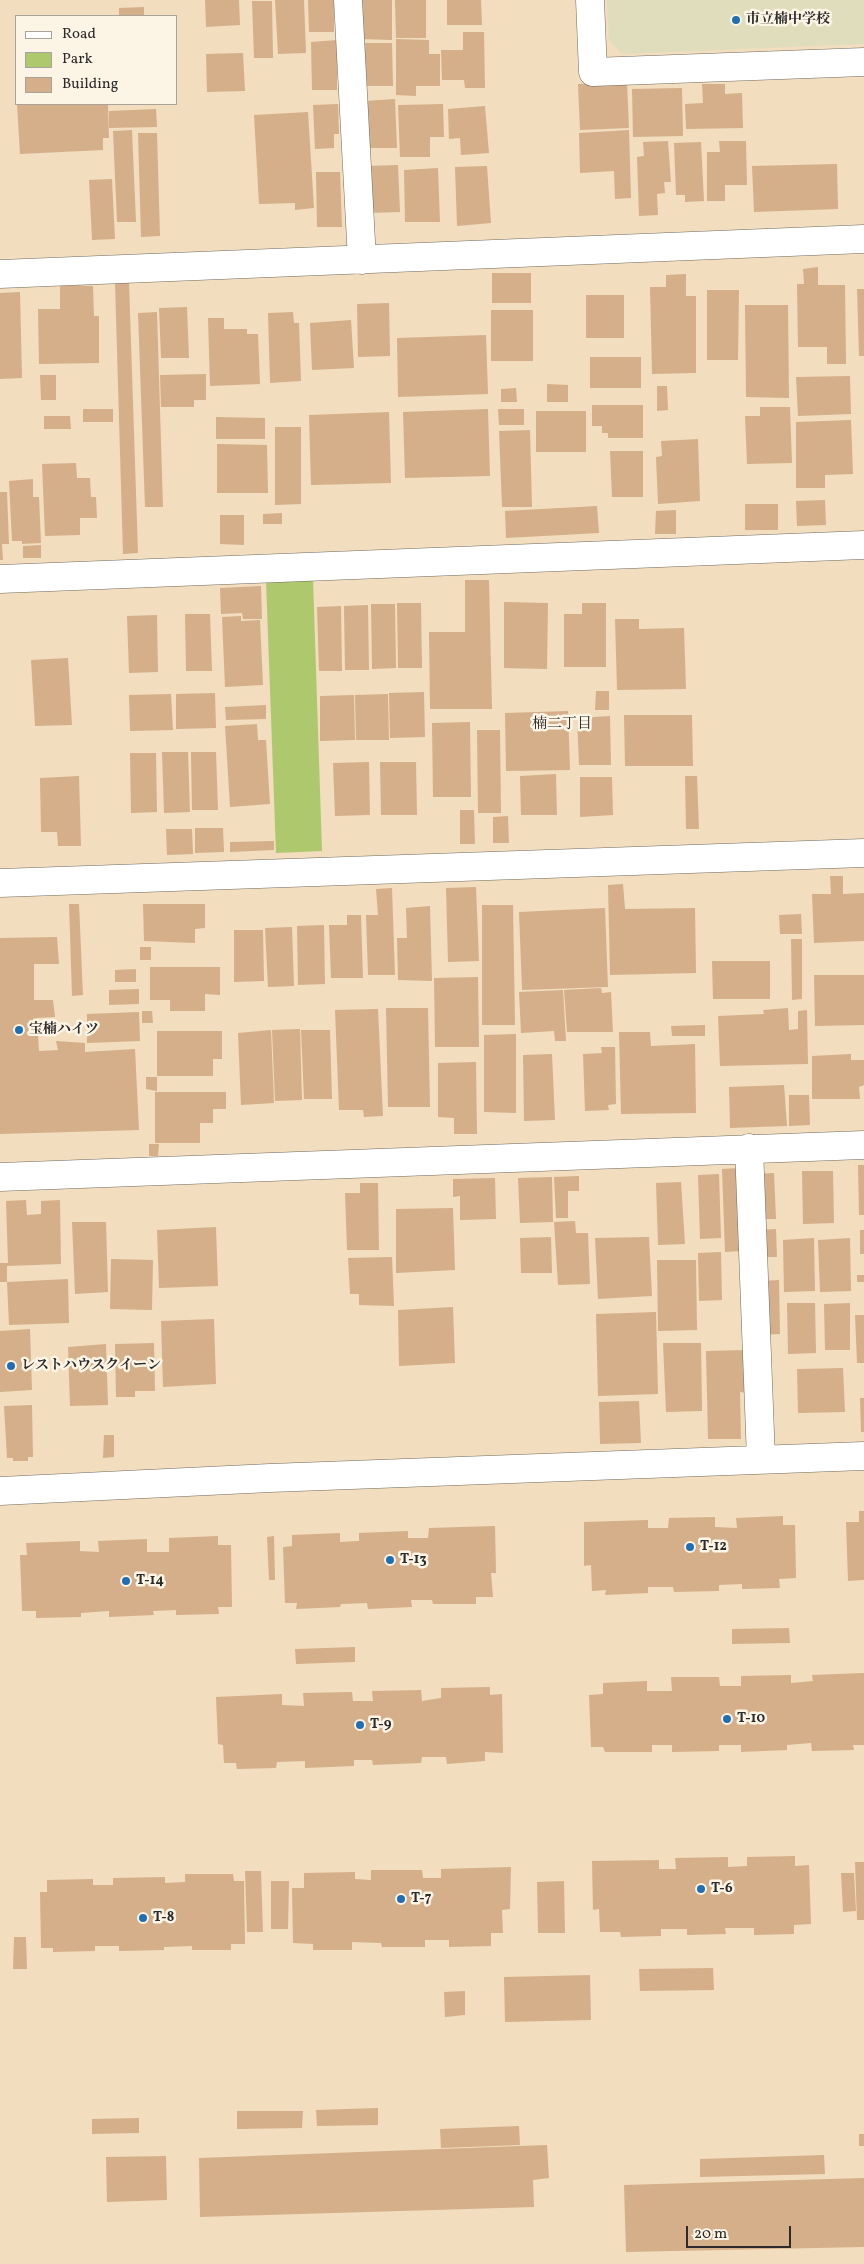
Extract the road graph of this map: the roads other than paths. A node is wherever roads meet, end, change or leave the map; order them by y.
1 (348, 0) edge
2 (590, 0) edge
3 (864, 62) edge
4 (864, 239) edge
5 (362, 260) junction
6 (0, 274) edge
7 (864, 545) edge
8 (0, 579) edge
9 (864, 852) edge
10 (0, 884) edge
11 (864, 1145) edge
12 (749, 1148) junction
13 (0, 1177) edge
14 (864, 1456) edge
15 (761, 1459) junction
16 (0, 1491) edge

1 - 5 street
2 - 3 street
4 - 5 street
5 - 6 street
7 - 8 street
9 - 10 street
11 - 12 street
12 - 13 street
12 - 15 street
14 - 15 street
15 - 16 street

